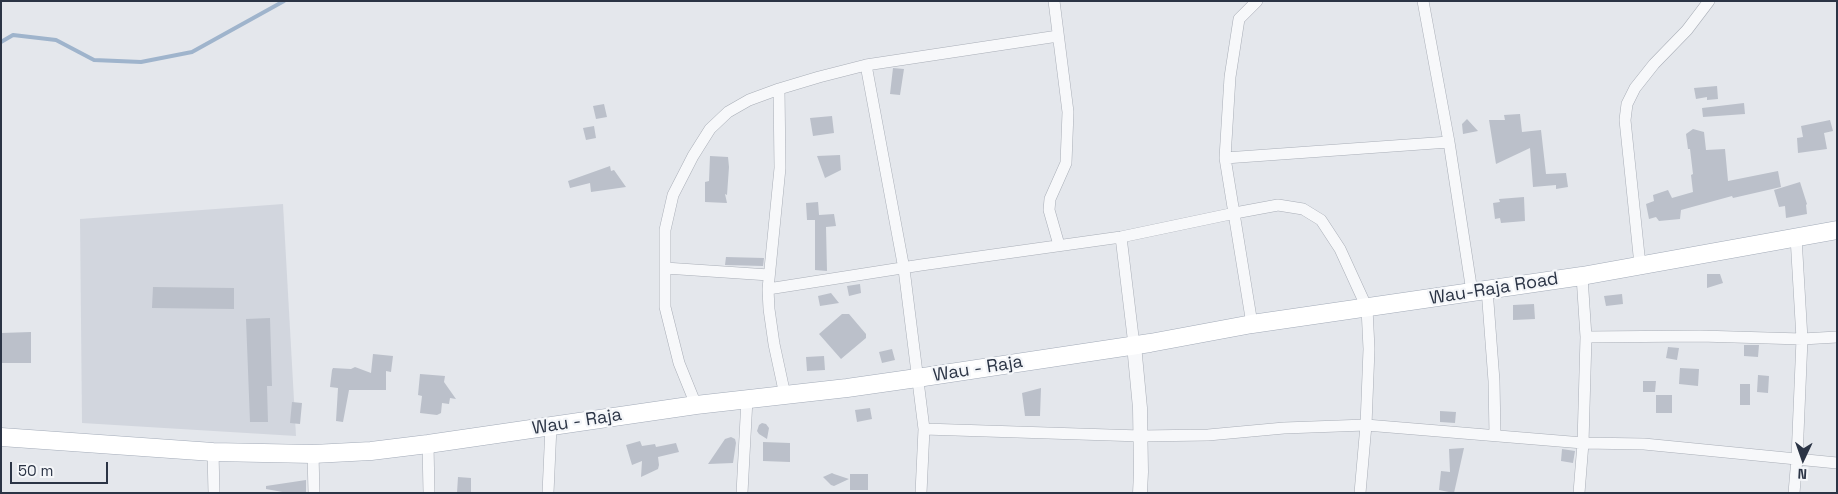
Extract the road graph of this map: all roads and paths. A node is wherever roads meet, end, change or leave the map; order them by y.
1 (1054, 1) edge
2 (1257, 1) edge
3 (1423, 1) edge
4 (1709, 1) edge
5 (1058, 36) junction
6 (866, 65) junction
7 (779, 89) junction
8 (1449, 142) junction
9 (1225, 158) junction
10 (1235, 212) junction
11 (1837, 230) edge
12 (1121, 237) junction
13 (1796, 237) junction
14 (1059, 245) junction
15 (1640, 265) junction
16 (665, 268) junction
17 (904, 269) junction
18 (769, 275) junction
19 (1582, 276) junction
20 (768, 289) junction
21 (1480, 291) junction
22 (1367, 308) junction
23 (1252, 324) junction
24 (1586, 337) junction
25 (1837, 337) edge
26 (1802, 339) junction
27 (1142, 344) junction
28 (917, 378) junction
29 (785, 395) junction
30 (747, 400) junction
31 (696, 405) junction
32 (1366, 425) junction
33 (551, 426) junction
34 (924, 428) junction
35 (1496, 435) junction
36 (1141, 436) junction
37 (1, 437) edge
38 (1583, 443) junction
39 (428, 444) junction
40 (213, 452) junction
41 (312, 454) junction
42 (1797, 458) junction
43 (1837, 463) edge
44 (214, 493) edge
45 (314, 493) edge
46 (429, 493) edge
47 (548, 493) edge
48 (742, 493) edge
49 (921, 493) edge
50 (1140, 493) edge
51 (1360, 493) edge
52 (1579, 493) edge
53 (1794, 493) edge

1 - 5 street
2 - 9 street
3 - 8 street
4 - 15 street
5 - 6 street
5 - 14 street
6 - 7 street
6 - 17 street
7 - 16 street
7 - 18 street
8 - 9 street
8 - 21 street
9 - 10 street
10 - 12 street
10 - 22 street
10 - 23 street
11 - 13 main road, Wau-Raja Road
12 - 14 street
12 - 27 street
13 - 15 main road, Wau-Raja Road
13 - 26 street
14 - 17 street
15 - 19 main road, Wau-Raja Road
16 - 18 street
16 - 31 street
17 - 20 street
17 - 28 street
18 - 20 street
19 - 21 main road, Wau-Raja Road
19 - 24 street
20 - 29 street
21 - 22 main road, Wau-Raja Road
21 - 35 street
22 - 23 main road, Wau-Raja Road
22 - 32 street
23 - 27 main road, Wau-Raja Road
24 - 26 street
24 - 38 street
25 - 26 street
26 - 42 street
27 - 28 main road, Wau - Raja
27 - 36 street
28 - 29 main road, Wau - Raja
28 - 34 street
29 - 30 main road, Wau - Raja
30 - 31 main road, Wau - Raja
30 - 48 street
31 - 33 main road, Wau - Raja
32 - 35 street
32 - 36 street
32 - 51 street
33 - 39 main road, Wau - Raja
33 - 47 street
34 - 36 street
34 - 49 street
35 - 38 street
36 - 50 street
37 - 40 main road, Wau - Raja
38 - 42 street
38 - 52 street
39 - 41 main road, Wau - Raja
39 - 46 street
40 - 41 main road, Wau - Raja
40 - 44 street
41 - 45 street
42 - 43 street
42 - 53 street

